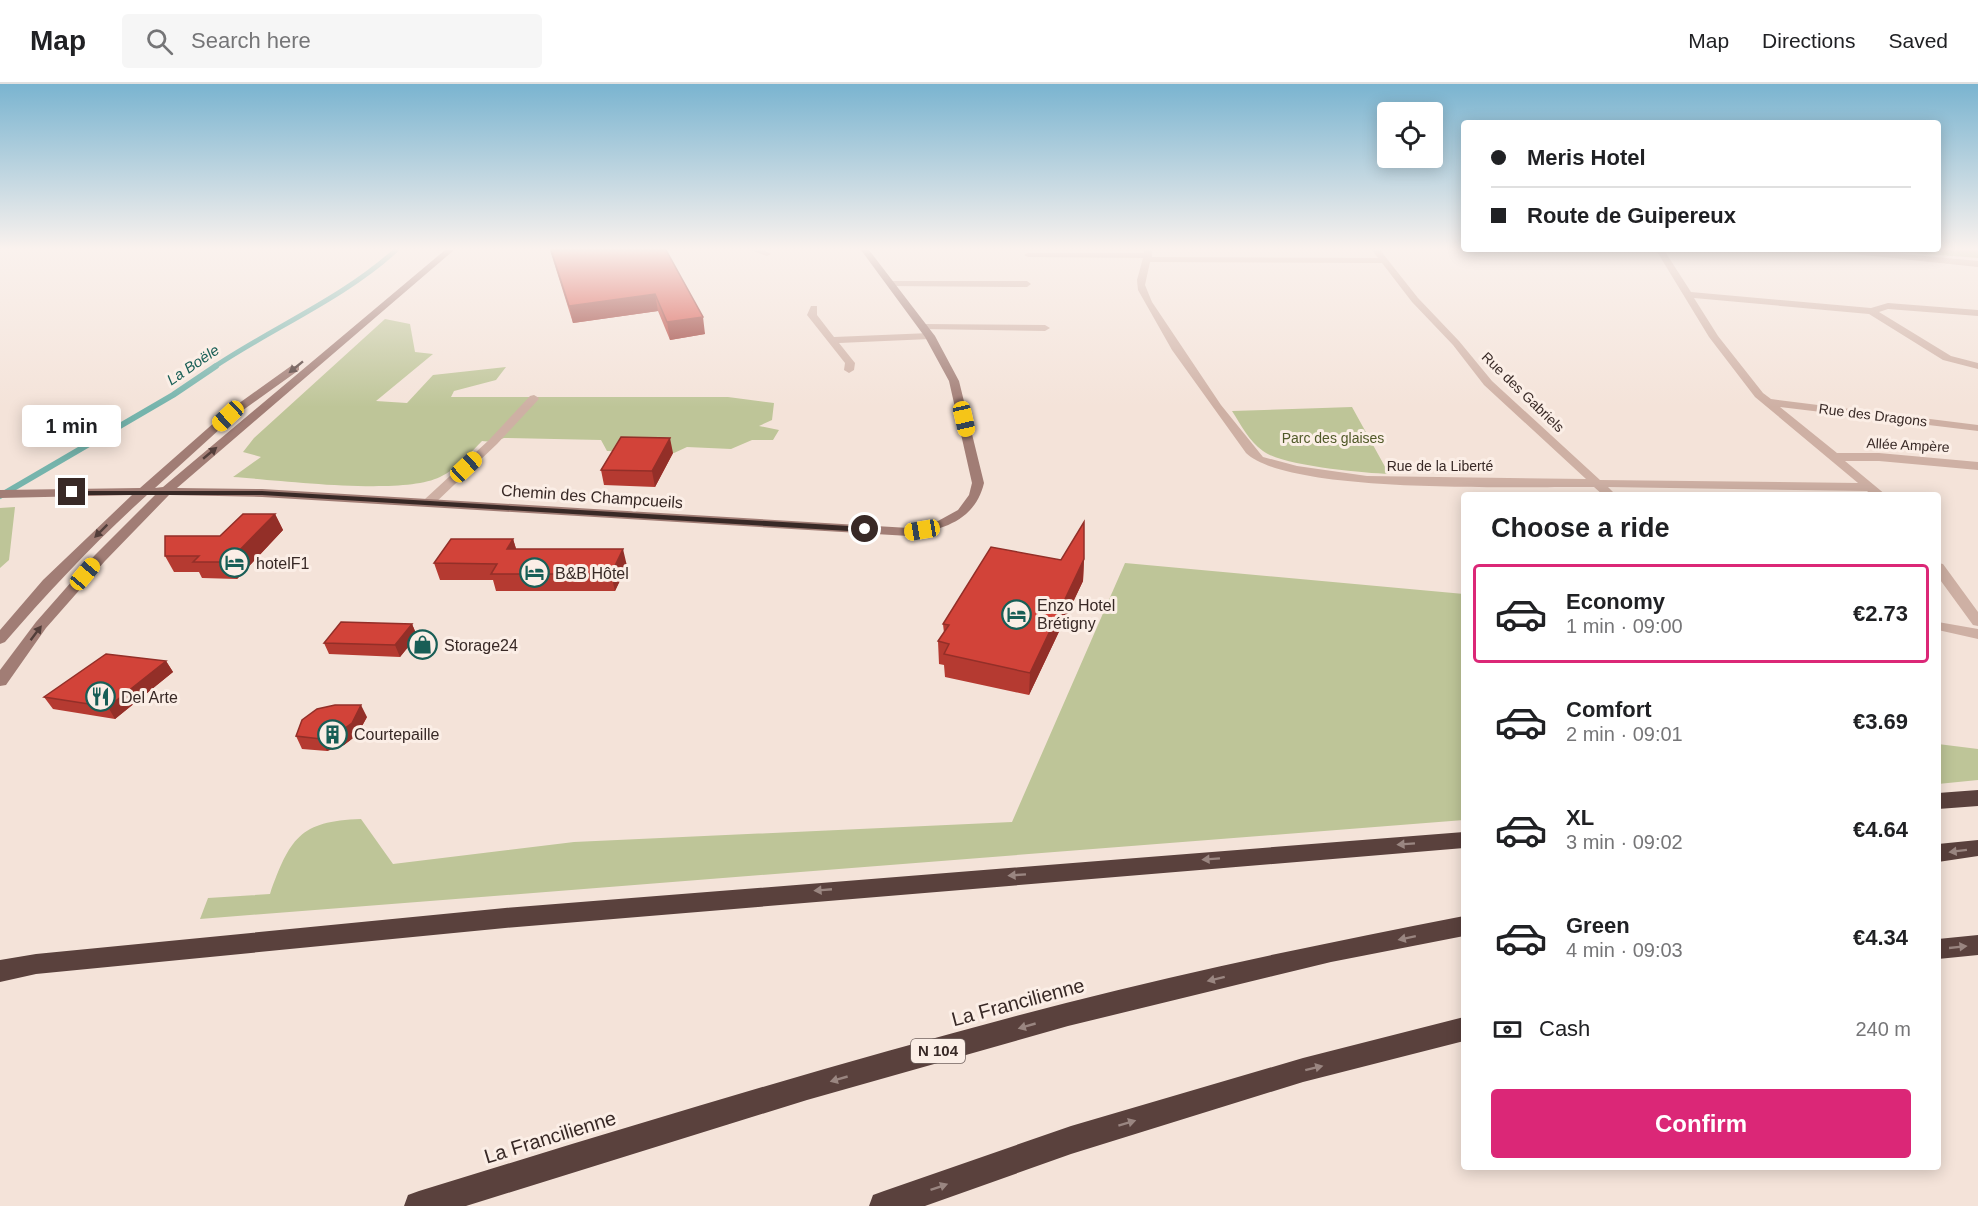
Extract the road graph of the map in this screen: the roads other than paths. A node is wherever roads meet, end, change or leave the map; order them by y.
1 (375, 302) edge
2 (388, 302) edge
3 (905, 302) edge
4 (1147, 302) edge
5 (1417, 302) edge
6 (1694, 302) edge
7 (1773, 302) edge
8 (814, 308) dead end
9 (1871, 311) junction
10 (1978, 313) edge
11 (1045, 328) dead end
12 (927, 332) junction
13 (832, 340) junction
14 (1978, 366) edge
15 (849, 370) dead end
16 (534, 398) dead end
17 (1767, 402) junction
18 (1978, 428) edge
19 (1835, 456) junction
20 (1978, 465) edge
21 (1595, 482) junction
22 (144, 491) junction
23 (166, 491) junction
24 (1875, 491) edge
25 (1607, 492) edge
26 (0, 494) edge
27 (429, 502) junction
28 (1941, 571) edge
29 (1978, 622) edge
30 (1941, 627) edge
31 (1978, 634) edge
32 (0, 639) edge
33 (0, 681) edge
34 (1978, 798) edge
35 (1941, 801) edge
36 (1461, 840) edge
37 (1978, 848) edge
38 (1941, 853) edge
39 (1461, 927) edge
40 (1978, 945) edge
41 (1941, 949) edge
42 (0, 959) edge
43 (36, 964) junction
44 (0, 971) edge
45 (1461, 1030) edge
46 (419, 1206) edge
47 (884, 1206) edge

1 -> 22 main road
23 -> 2 main road
3 - 12 main road
4 - 21 street, Rue de la Liberté
5 - 21 street, Rue des Gabriels
6 - 17 street, Rue des Dragons
7 - 9 street
8 - 13 street
9 - 10 street
9 - 14 street
11 - 12 street
12 - 13 street
12 - 27 main road, Chemin des Champcueils
13 - 15 street
16 - 27 street
17 - 18 street, Rue des Dragons
17 - 19 street, Rue des Dragons
19 - 20 street, Allée Ampère
19 - 24 street, Rue des Dragons
21 - 24 street, Rue de la Liberté
21 - 25 street, Rue des Gabriels
22 - 23 main road, Chemin des Champcueils
22 - 26 main road, Chemin des Champcueils
22 -> 32 main road
23 - 27 main road, Chemin des Champcueils
33 -> 23 main road
28 - 29 street
30 - 31 street
34 - 35 highway
36 -> 43 highway
37 -> 38 highway
39 -> 46 highway, La Francilienne / N 104
41 -> 40 highway
42 - 43 highway
43 - 44 highway
47 -> 45 highway

